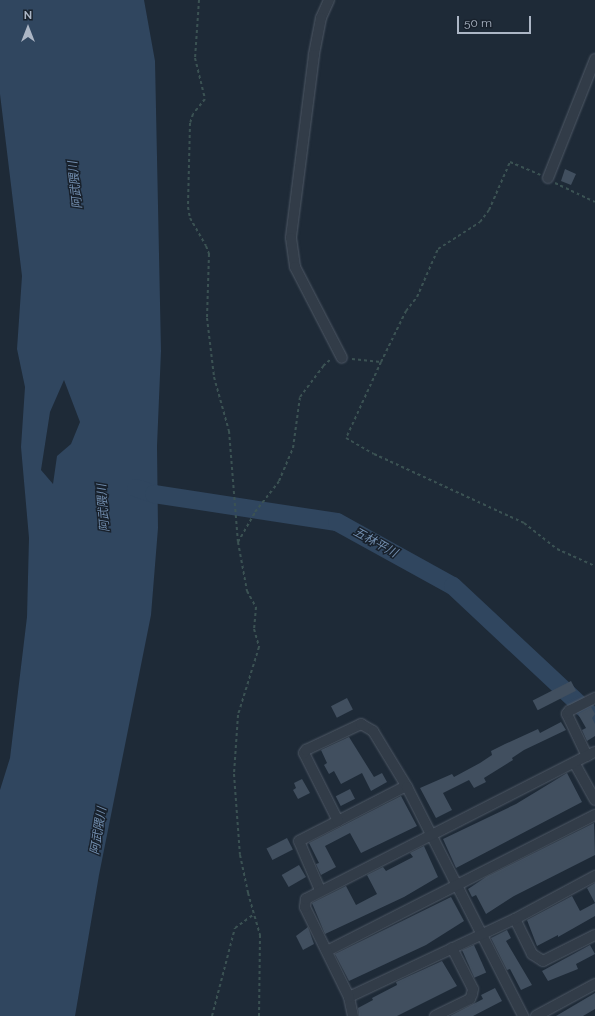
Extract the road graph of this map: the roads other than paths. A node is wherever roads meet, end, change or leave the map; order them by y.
1 (328, 0) edge
2 (595, 59) edge
3 (548, 178) road end
4 (342, 358) road end
5 (595, 698) edge
6 (591, 754) edge
7 (575, 764) junction
8 (406, 786) junction
9 (595, 800) edge
10 (595, 815) edge
11 (338, 821) junction
12 (432, 836) junction
13 (595, 876) edge
14 (458, 886) junction
15 (320, 890) junction
16 (515, 919) junction
17 (483, 934) junction
18 (595, 935) edge
19 (452, 948) junction
20 (327, 951) junction
21 (595, 984) edge
22 (349, 997) junction
23 (353, 1016) edge
24 (435, 1016) edge
25 (523, 1016) edge
26 (536, 1016) edge

1 - 4 street
2 - 3 street
5 - 6 street
6 - 7 street
7 - 9 street
7 - 12 street
8 - 11 street
8 - 11 street
8 - 12 street
10 - 14 street
11 - 15 street
12 - 14 street
12 - 15 street
13 - 16 street
14 - 17 street
14 - 20 street
15 - 20 street
16 - 17 street
16 - 18 street
17 - 19 street
17 - 25 street
19 - 22 street
19 - 24 street
20 - 22 street
21 - 26 street
22 - 23 street

